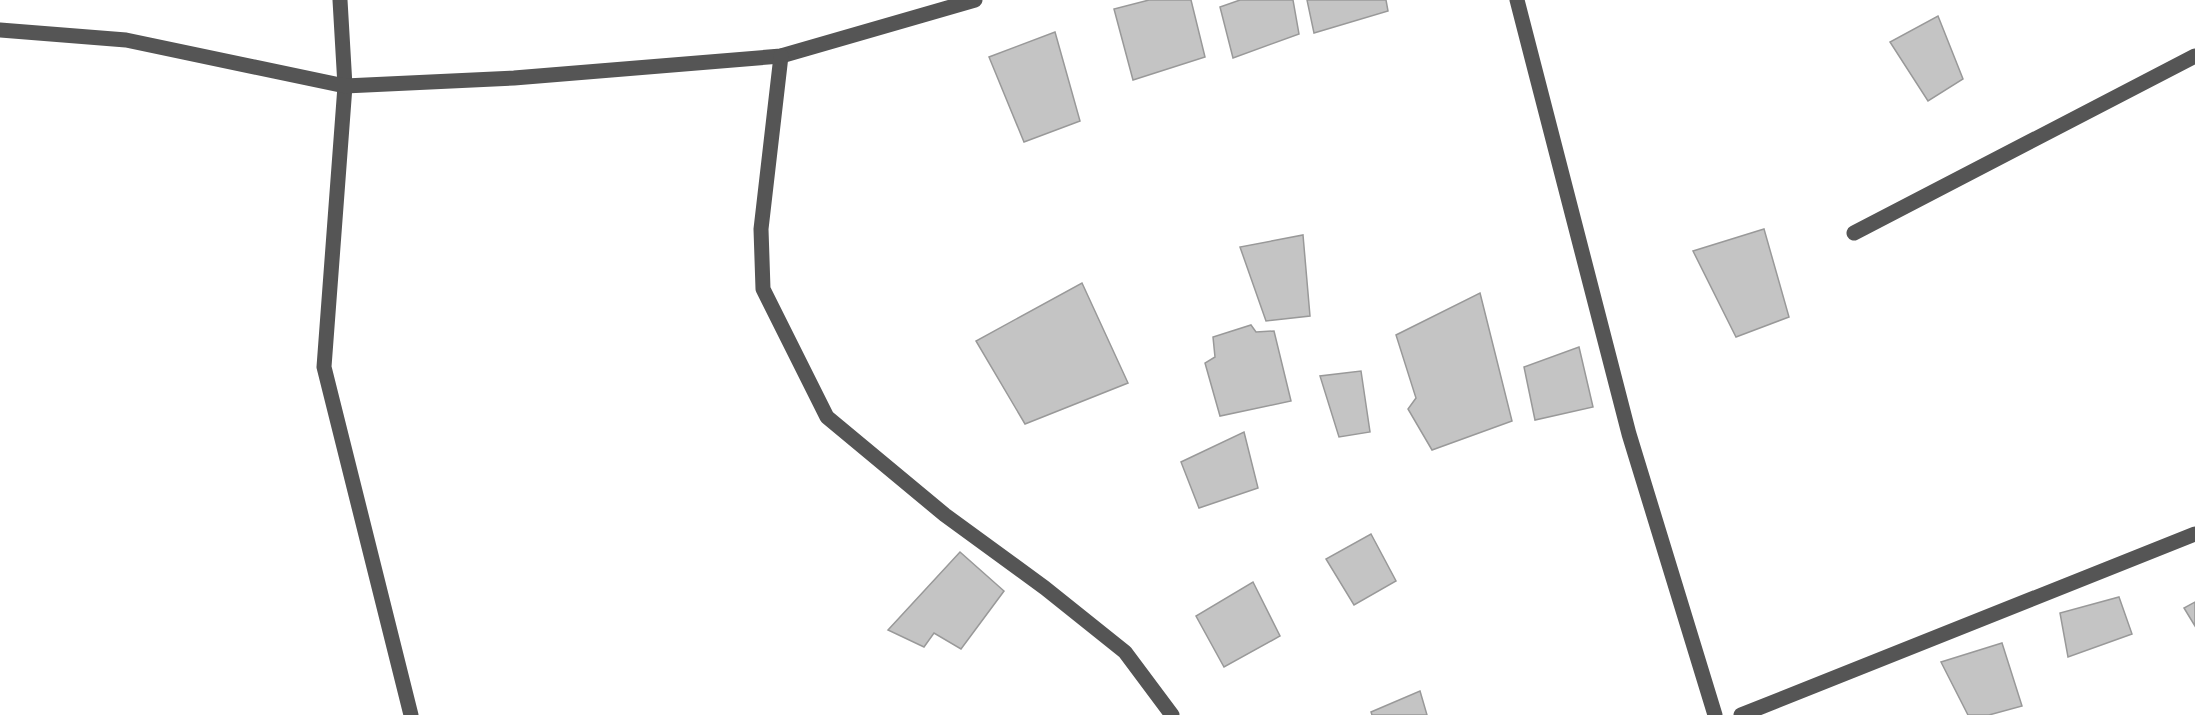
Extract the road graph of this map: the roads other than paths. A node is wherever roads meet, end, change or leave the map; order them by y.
1 (340, 0) edge
2 (975, 0) edge
3 (1517, 0) edge
4 (0, 30) edge
5 (781, 56) junction
6 (2195, 56) edge
7 (345, 86) junction
8 (1854, 233) dead end
9 (2195, 534) edge
10 (411, 715) edge
11 (1172, 715) edge
12 (1715, 715) edge
13 (1741, 715) edge

1 - 7 street
2 - 5 street
3 - 12 street
4 - 7 street
5 - 7 street
5 - 11 street
6 - 8 street
7 - 10 street
9 - 13 street

